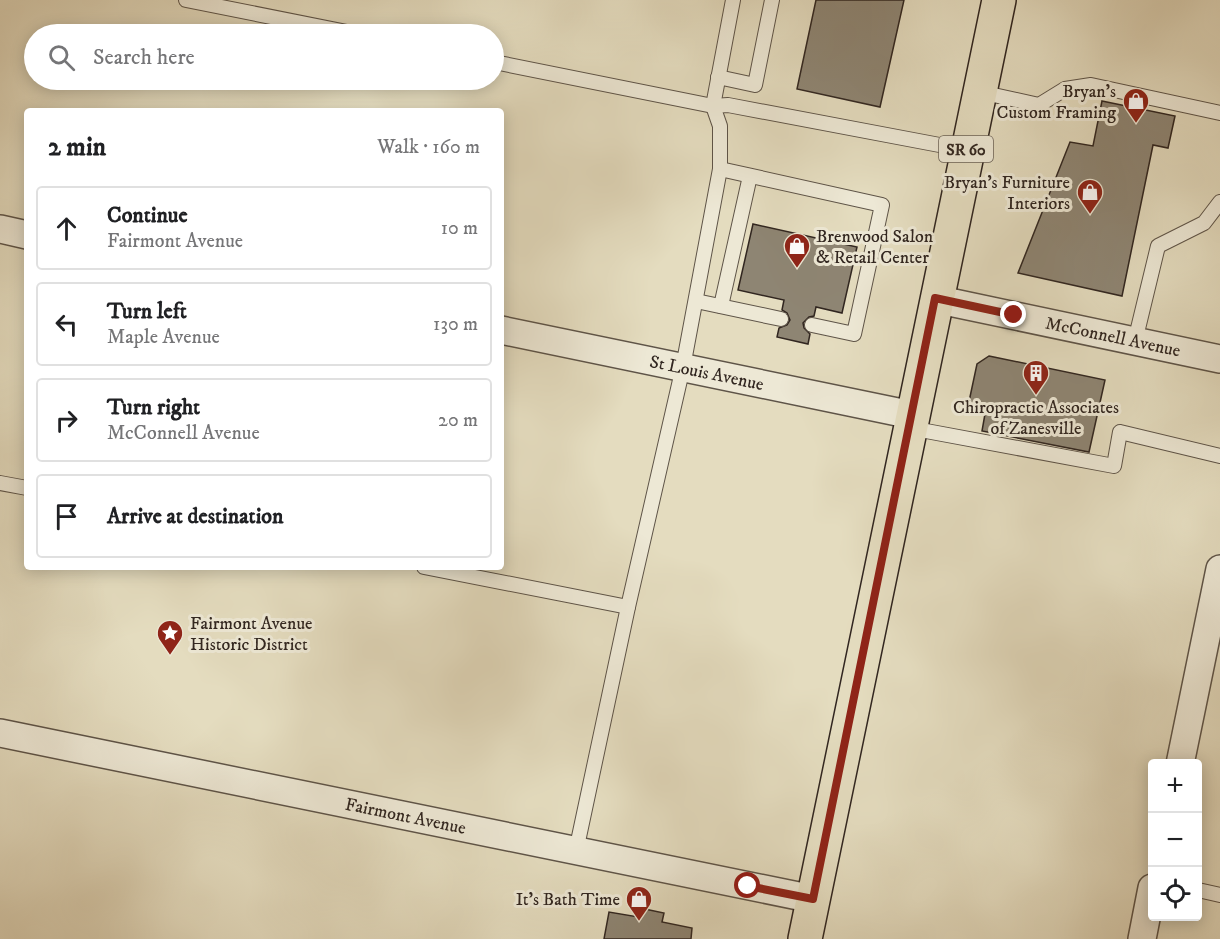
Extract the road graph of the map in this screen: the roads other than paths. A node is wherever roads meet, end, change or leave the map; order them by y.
1 (186, 0) edge
2 (733, 0) edge
3 (772, 0) edge
4 (999, 0) edge
5 (307, 24) edge
6 (504, 64) edge
7 (718, 77) junction
8 (980, 92) junction
9 (713, 106) junction
10 (1220, 113) edge
11 (966, 150) junction
12 (720, 169) junction
13 (750, 176) junction
14 (1220, 202) edge
15 (0, 229) edge
16 (24, 234) edge
17 (935, 298) junction
18 (696, 301) junction
19 (721, 306) junction
20 (781, 319) dead end
21 (812, 325) dead end
22 (504, 331) edge
23 (1135, 341) junction
24 (1220, 359) edge
25 (683, 367) junction
26 (911, 422) junction
27 (1220, 456) edge
28 (0, 483) edge
29 (24, 487) edge
30 (439, 570) edge
31 (1219, 583) edge
32 (627, 608) junction
33 (0, 733) edge
34 (1181, 759) edge
35 (576, 851) junction
36 (1202, 891) edge
37 (1220, 895) edge
38 (813, 899) junction
39 (1148, 908) edge
40 (805, 939) edge
41 (1142, 939) edge

1 - 5 lane
2 - 7 lane
3 - 7 lane
4 - 8 main road, SR 60
6 - 9 lane
7 - 9 lane
8 - 10 lane
8 - 11 main road, SR 60
9 - 11 lane
9 - 12 lane
11 - 17 main road, SR 60
12 - 13 lane
12 - 18 lane
13 - 19 lane
13 - 21 lane
14 - 23 lane
15 - 16 street
17 - 23 street, McConnell Avenue
17 - 26 main road, SR 60
18 - 19 lane
18 - 25 lane
19 - 20 lane
22 - 25 street, St Louis Avenue
23 - 24 street, McConnell Avenue
25 - 26 street, St Louis Avenue
25 - 32 lane
26 - 27 lane
26 - 38 main road, SR 60
28 - 29 lane
30 - 32 lane
31 - 34 street
32 - 35 lane
33 - 35 street, Fairmont Avenue
35 - 38 street, Fairmont Avenue
36 - 37 lane
38 - 40 main road, SR 60
39 - 41 street

